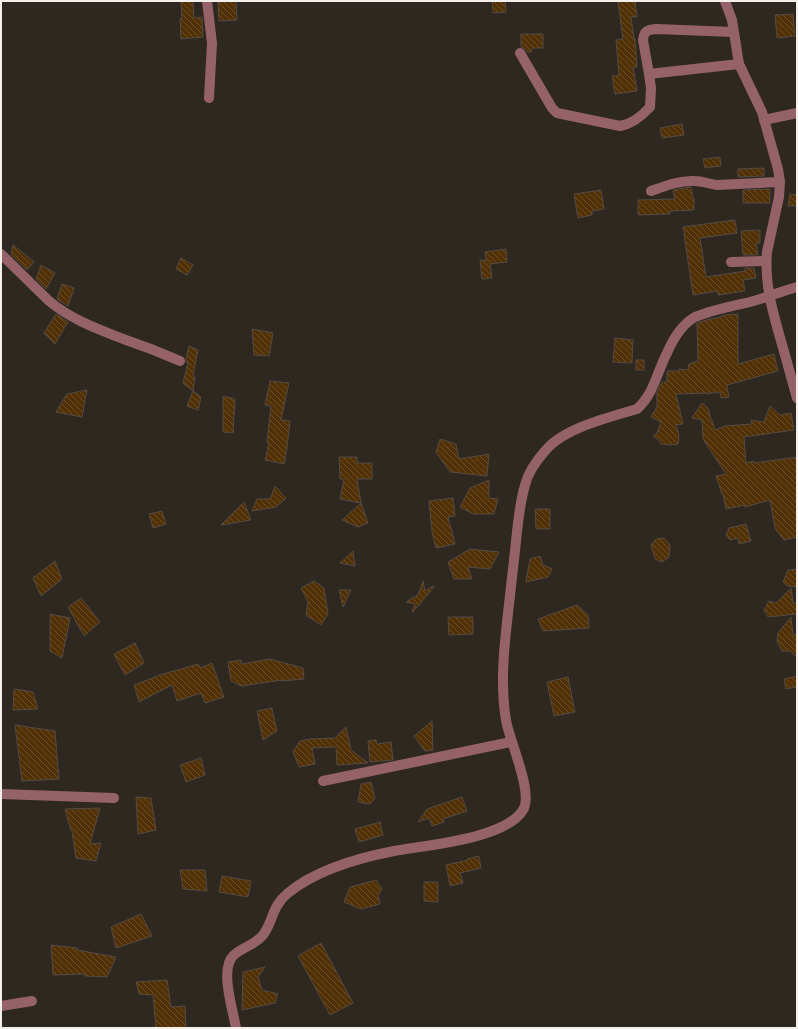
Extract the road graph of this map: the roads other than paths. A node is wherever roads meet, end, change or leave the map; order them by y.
1 (207, 1) edge
2 (725, 1) edge
3 (734, 32) junction
4 (520, 53) dead end
5 (739, 64) junction
6 (649, 74) junction
7 (209, 98) dead end
8 (797, 113) edge
9 (764, 120) junction
10 (780, 182) junction
11 (651, 191) dead end
12 (1, 254) edge
13 (766, 261) junction
14 (731, 262) dead end
15 (797, 287) edge
16 (769, 296) junction
17 (180, 361) dead end
18 (797, 398) edge
19 (511, 742) junction
20 (323, 780) dead end
21 (1, 794) edge
22 (114, 798) dead end
23 (32, 1001) dead end
24 (1, 1006) edge
25 (236, 1028) edge

1 - 7 street
2 - 3 street
3 - 5 street
3 - 6 street
4 - 6 street
5 - 6 street
5 - 9 street
8 - 9 street
9 - 10 street
10 - 11 street
10 - 13 street
12 - 17 street
13 - 14 street
13 - 16 street
15 - 16 street
16 - 18 street
16 - 19 street
19 - 20 street
19 - 25 street
21 - 22 street
23 - 24 street

